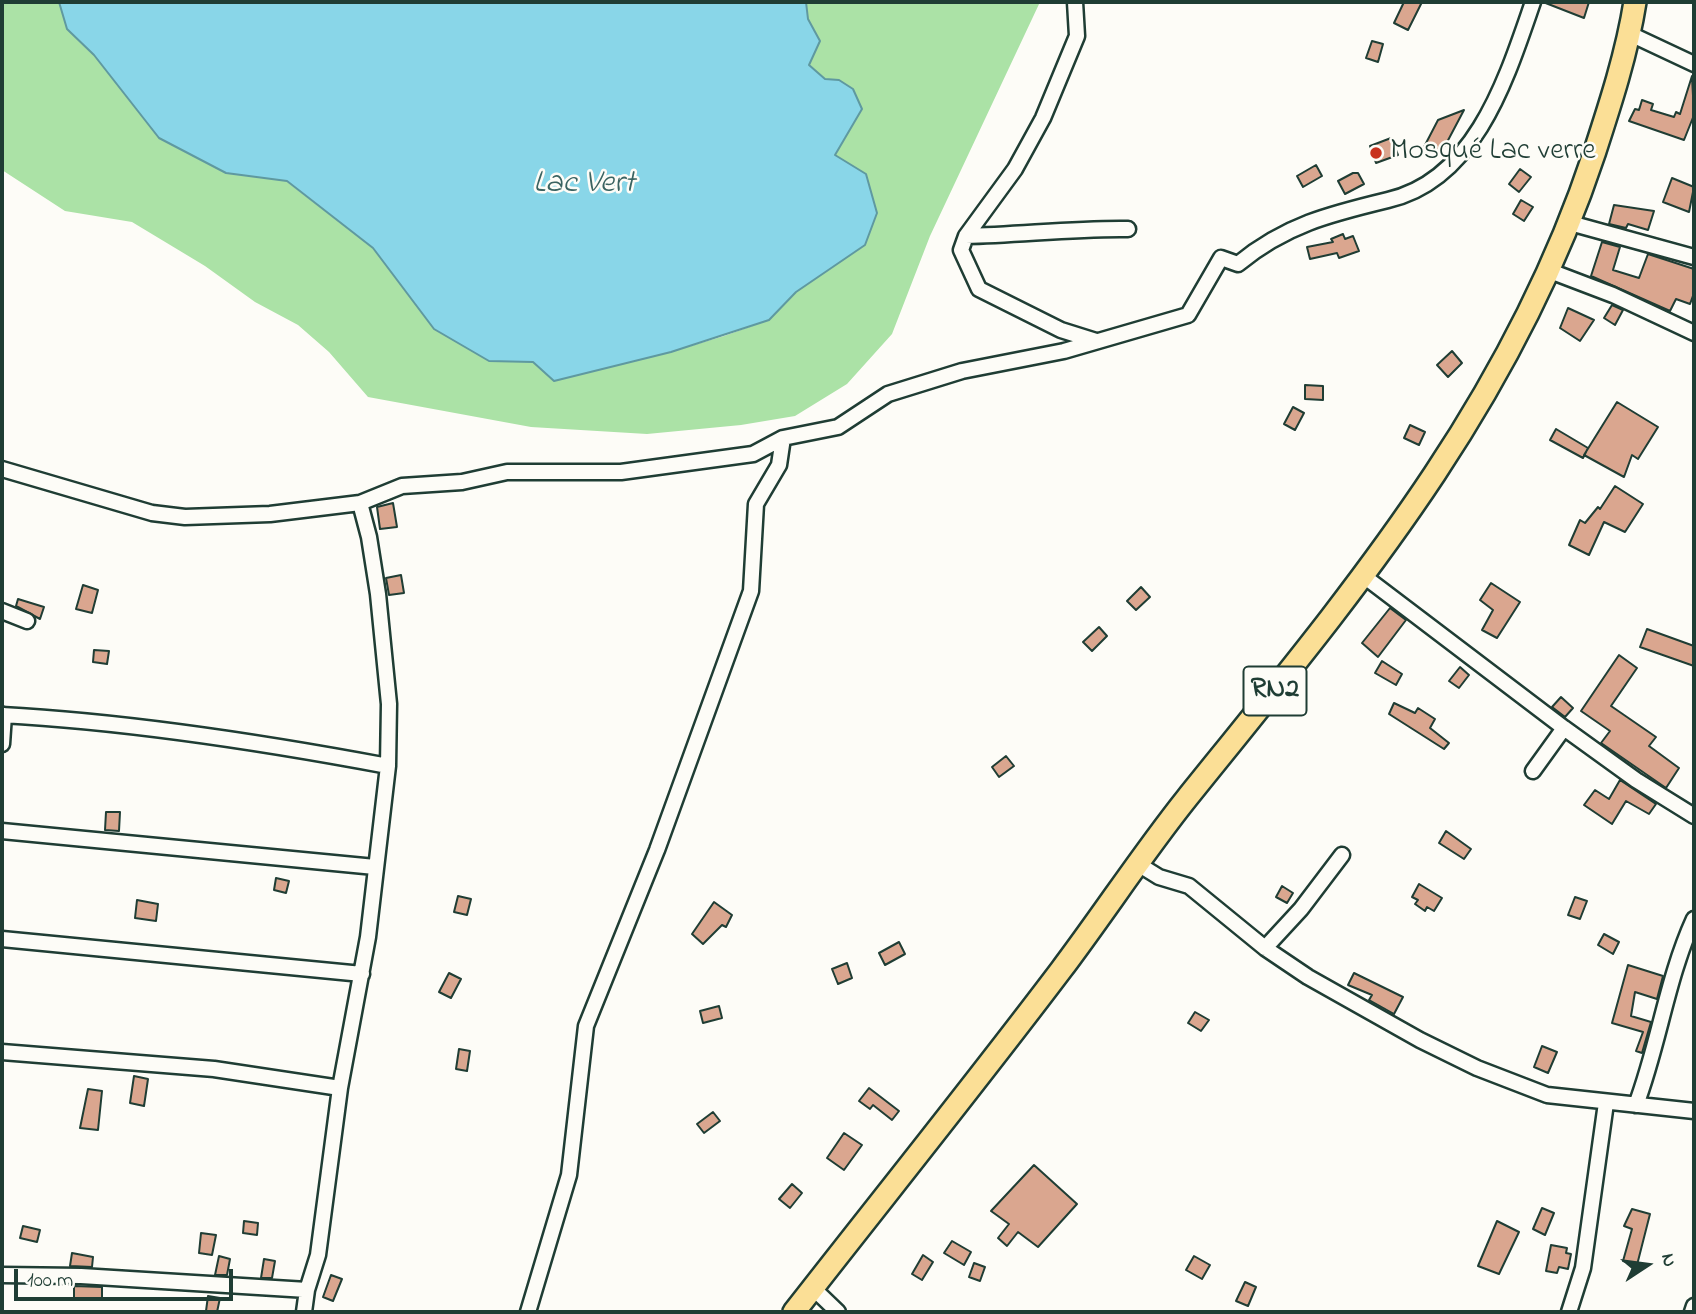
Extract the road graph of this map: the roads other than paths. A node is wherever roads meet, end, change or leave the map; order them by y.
1 (1075, 2) edge
2 (1532, 2) edge
3 (1635, 2) edge
4 (1628, 33) junction
5 (1694, 64) edge
6 (1570, 223) junction
7 (1128, 229) dead end
8 (966, 236) junction
9 (1694, 257) edge
10 (1550, 271) junction
11 (1694, 333) edge
12 (1096, 341) junction
13 (782, 438) junction
14 (2, 469) edge
15 (360, 503) junction
16 (1365, 577) junction
17 (2, 611) edge
18 (27, 621) dead end
19 (3, 715) edge
20 (1564, 728) junction
21 (2, 744) edge
22 (388, 766) junction
23 (1533, 771) dead end
24 (1694, 816) edge
25 (2, 831) edge
26 (1342, 855) dead end
27 (1138, 864) junction
28 (375, 867) junction
29 (1694, 919) edge
30 (2, 939) edge
31 (1265, 948) junction
32 (362, 974) junction
33 (2, 1052) edge
34 (340, 1088) junction
35 (1606, 1103) junction
36 (1636, 1105) junction
37 (1694, 1111) edge
38 (2, 1275) edge
39 (813, 1288) junction
40 (307, 1290) junction
41 (1694, 1306) edge
42 (304, 1312) edge
43 (528, 1312) edge
44 (794, 1312) edge
45 (838, 1312) edge
46 (1569, 1312) edge
47 (1692, 1312) edge

1 - 8 street
2 - 12 street
3 - 4 highway, RN2
4 - 5 street
4 - 6 highway, RN2
6 - 9 street
6 - 10 highway, RN2
7 - 8 street
8 - 12 street
10 - 11 street
10 - 16 highway, RN2
12 - 13 street
13 - 15 street
13 - 43 street
14 - 15 street
15 - 22 street
16 - 20 street
16 - 27 highway, RN2
17 - 18 street
19 - 21 street
19 - 22 street
20 - 23 street
20 - 24 street
22 - 28 street
25 - 28 street
26 - 31 street
27 - 31 street
27 - 39 highway, RN2
28 - 32 street
29 - 36 street
30 - 32 street
31 - 35 street
32 - 34 street
33 - 34 street
34 - 40 street
35 - 36 street
35 - 46 street
36 - 37 street
38 - 40 street
39 - 44 highway, RN2
39 - 45 street
40 - 42 street
41 - 47 street

